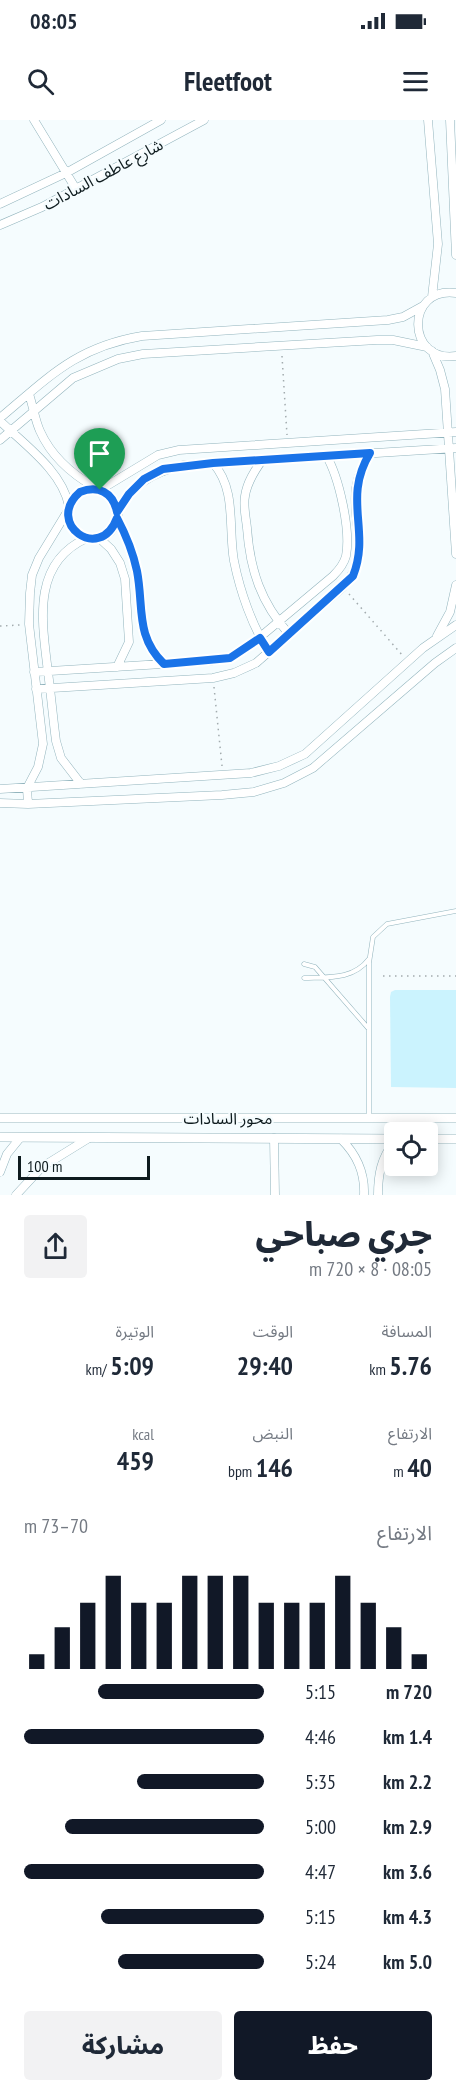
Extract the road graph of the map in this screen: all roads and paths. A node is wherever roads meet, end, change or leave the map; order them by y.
1 (34, 120) edge
2 (161, 120) edge
3 (204, 120) edge
4 (428, 120) edge
5 (450, 120) edge
6 (66, 173) junction
7 (76, 189) junction
8 (0, 204) edge
9 (0, 225) edge
10 (456, 255) edge
11 (456, 293) edge
12 (432, 297) junction
13 (423, 306) junction
14 (281, 346) junction
15 (430, 349) junction
16 (456, 356) edge
17 (29, 394) junction
18 (34, 411) junction
19 (0, 420) edge
20 (11, 431) junction
21 (452, 433) edge
22 (0, 440) edge
23 (288, 443) junction
24 (452, 448) edge
25 (370, 453) junction
26 (326, 455) junction
27 (263, 459) junction
28 (213, 463) junction
29 (99, 489) junction
30 (68, 509) junction
31 (117, 515) junction
32 (87, 538) junction
33 (99, 538) junction
34 (456, 554) edge
35 (456, 585) edge
36 (343, 587) junction
37 (278, 622) junction
38 (29, 624) junction
39 (456, 625) edge
40 (0, 626) edge
41 (289, 634) junction
42 (436, 637) junction
43 (260, 638) junction
44 (456, 648) edge
45 (269, 652) junction
46 (408, 661) junction
47 (164, 664) junction
48 (117, 667) junction
49 (48, 671) junction
50 (34, 672) junction
51 (213, 678) junction
52 (50, 688) junction
53 (36, 689) junction
54 (223, 774) junction
55 (81, 784) junction
56 (27, 788) junction
57 (0, 789) edge
58 (0, 803) edge
59 (28, 804) junction
60 (456, 911) edge
61 (369, 958) junction
62 (304, 964) dead end
63 (383, 976) dead end
64 (456, 976) edge
65 (324, 977) junction
66 (304, 978) dead end
67 (369, 1030) junction
68 (0, 1118) edge
69 (103, 1118) junction
70 (369, 1118) junction
71 (456, 1118) edge
72 (0, 1137) edge
73 (20, 1138) junction
74 (88, 1138) junction
75 (103, 1138) junction
76 (274, 1138) junction
77 (340, 1139) junction
78 (438, 1139) edge
79 (456, 1139) edge
80 (384, 1140) edge
81 (384, 1158) edge
82 (0, 1172) edge
83 (16, 1195) edge
84 (275, 1195) edge
85 (364, 1195) edge
86 (378, 1195) edge

1 - 6 street
2 - 6 street, شارع عاطف السادات
3 - 7 street, شارع عاطف السادات
4 - 12 street
5 - 10 street
6 - 7 street
6 - 8 street, شارع عاطف السادات
7 - 9 street, شارع عاطف السادات
11 - 12 street
12 - 13 street
13 - 15 street
13 - 17 street
14 - 15 street
14 - 18 street
14 - 23 path
15 - 16 street
15 - 21 street
17 - 18 street
17 - 19 street
18 - 20 street
18 - 29 street
19 - 20 street
20 - 22 street
20 - 30 street
21 - 23 street
21 - 24 street
23 - 29 street
24 - 25 street
24 - 34 street
25 - 26 street
25 - 36 street
26 - 27 street
26 - 37 street
27 - 28 street
27 - 37 street
28 - 31 street
28 - 43 street
29 - 30 street
29 - 31 street
30 - 32 street
30 - 38 street
31 - 33 street
31 - 47 street
32 - 33 street
32 - 49 street
33 - 48 street
35 - 42 street
36 - 41 street
36 - 46 path
37 - 41 street
37 - 43 street
38 - 40 path
38 - 50 street
39 - 42 street
41 - 45 street
42 - 46 street
43 - 45 street
43 - 47 street
44 - 59 street
45 - 51 street
46 - 54 street
47 - 48 street
48 - 49 street
49 - 50 street
49 - 52 street
50 - 53 street
51 - 52 street
51 - 54 path
52 - 53 street
52 - 55 street
53 - 56 street
54 - 55 street
55 - 56 street
56 - 57 street
56 - 59 street
58 - 59 street
60 - 61 lane
61 - 65 lane
61 - 67 lane
62 - 65 lane
63 - 64 path
65 - 66 lane
65 - 67 lane
67 - 70 lane
68 - 69 street, محور السادات
69 - 70 street, محور السادات
69 - 75 street
70 - 71 street, محور السادات
72 - 73 street, محور السادات
73 - 74 street, محور السادات
73 - 82 street
74 - 75 street, محور السادات
74 - 83 street
75 - 76 street, محور السادات
76 - 77 street, محور السادات
76 - 84 street
77 - 80 street, محور السادات
77 - 85 street
78 - 79 street
81 - 86 street

